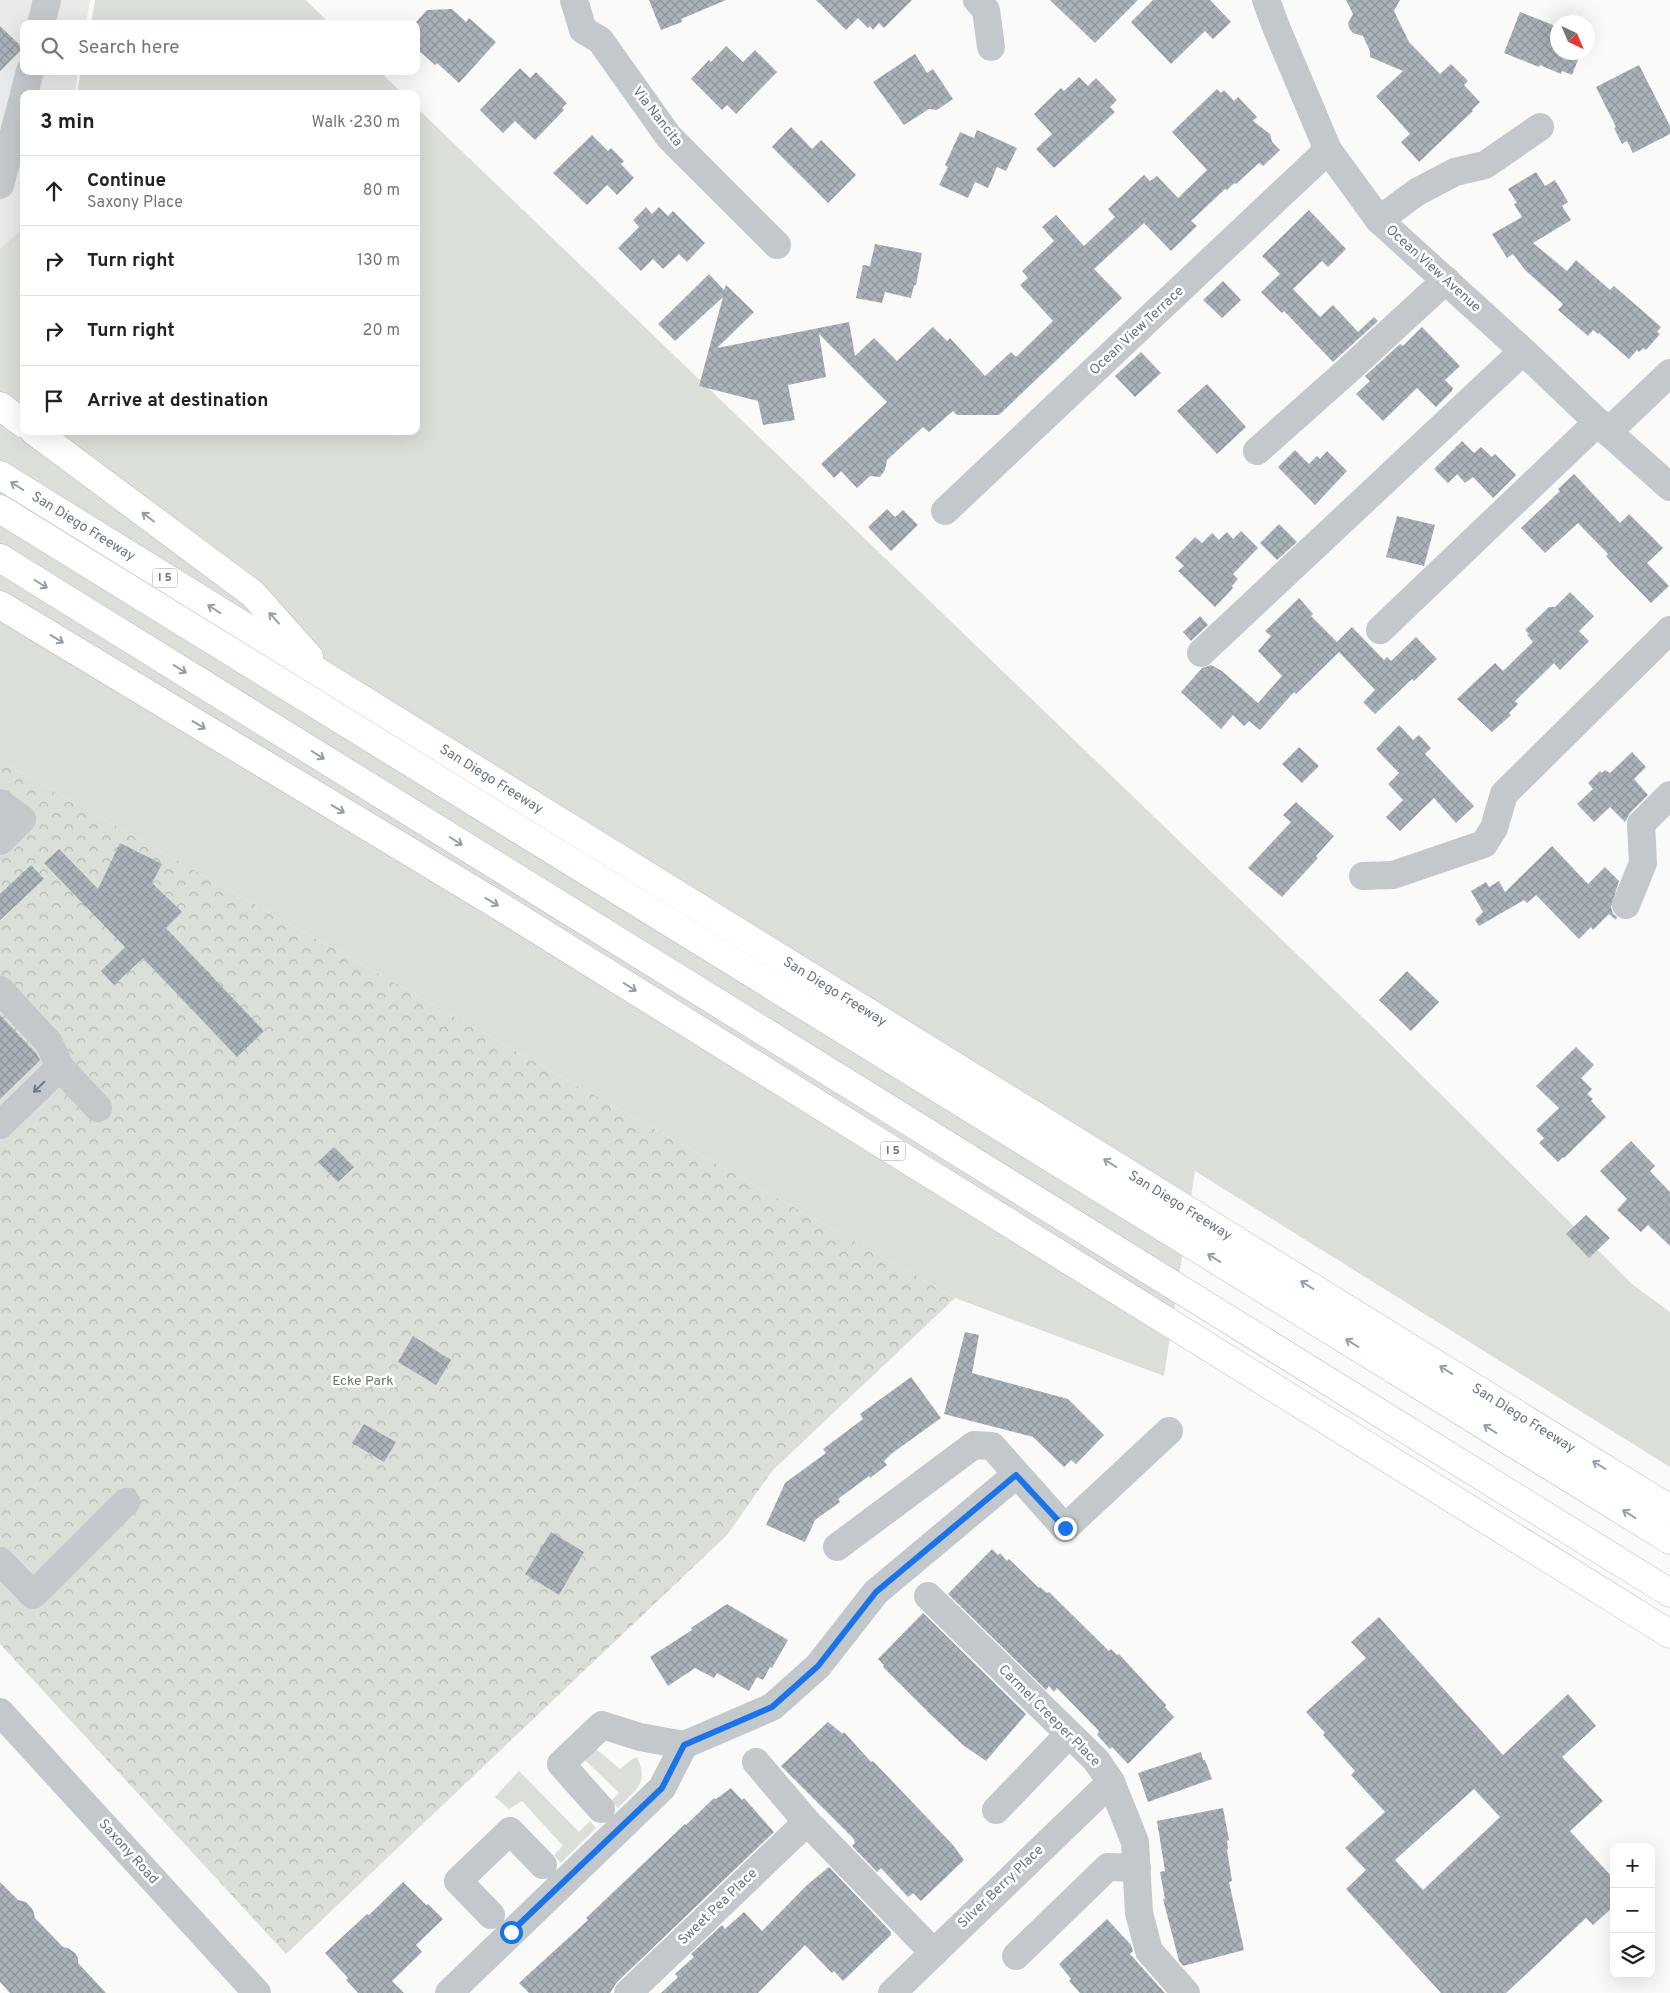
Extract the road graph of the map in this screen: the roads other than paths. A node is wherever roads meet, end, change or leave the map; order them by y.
1 (47, 0) edge
2 (574, 0) edge
3 (977, 0) edge
4 (1266, 0) edge
5 (42, 20) edge
6 (991, 47) dead end
7 (29, 75) edge
8 (25, 90) edge
9 (20, 109) edge
10 (1540, 127) dead end
11 (1328, 150) junction
12 (0, 185) edge
13 (1379, 220) junction
14 (777, 245) dead end
15 (1446, 280) junction
16 (1523, 351) junction
17 (1670, 373) edge
18 (0, 406) edge
19 (20, 421) edge
20 (1603, 427) junction
21 (39, 435) edge
22 (1257, 451) dead end
23 (0, 475) edge
24 (1670, 487) edge
25 (0, 509) edge
26 (945, 511) dead end
27 (0, 558) edge
28 (0, 605) edge
29 (1380, 630) dead end
30 (1670, 630) edge
31 (1201, 654) dead end
32 (330, 681) junction
33 (1670, 795) edge
34 (0, 804) edge
35 (0, 842) edge
36 (1363, 876) dead end
37 (1626, 905) dead end
38 (0, 990) edge
39 (60, 1068) junction
40 (98, 1108) dead end
41 (0, 1125) edge
42 (1169, 1431) dead end
43 (1016, 1475) junction
44 (126, 1502) dead end
45 (1670, 1509) edge
46 (1670, 1540) edge
47 (837, 1547) dead end
48 (0, 1561) edge
49 (1670, 1593) edge
50 (928, 1596) dead end
51 (1670, 1634) edge
52 (4, 1725) edge
53 (1069, 1734) junction
54 (684, 1745) junction
55 (756, 1762) dead end
56 (1111, 1782) junction
57 (601, 1809) dead end
58 (996, 1810) dead end
59 (807, 1822) junction
60 (543, 1865) dead end
61 (1137, 1868) junction
62 (491, 1915) dead end
63 (934, 1953) junction
64 (1016, 1956) dead end
65 (257, 1993) edge
66 (449, 1993) edge
67 (628, 1993) edge
68 (892, 1993) edge
69 (1186, 1993) edge

1 - 5 street
2 - 14 street, Via Nancita
3 - 6 street
4 - 11 street, Ocean View Avenue
7 - 8 street
9 - 12 street
10 - 13 street
11 - 13 street, Ocean View Avenue
11 - 26 street, Ocean View Terrace
13 - 15 street, Ocean View Avenue
15 - 16 street, Ocean View Avenue
15 - 22 street
16 - 20 street, Ocean View Avenue
16 - 31 street
17 - 20 street
18 - 19 highway
20 - 24 street, Ocean View Avenue
20 - 29 street
32 -> 21 highway
32 -> 23 highway, San Diego Freeway / I 5
46 -> 25 highway
27 -> 49 highway
28 -> 51 highway, I 5
30 - 36 street
45 -> 32 highway, San Diego Freeway / I 5
33 - 37 street
34 - 35 street
38 - 39 street
39 - 40 street
39 -> 41 street
42 - 43 street
43 - 47 street
43 - 54 street
44 - 48 street
50 - 53 street, Carmel Creeper Place
52 - 65 street, Saxony Road
53 - 56 street, Carmel Creeper Place
53 - 58 street
54 - 57 street
54 - 66 street
55 - 59 street
56 - 61 street, Carmel Creeper Place
56 - 63 street, Silver Berry Place
59 - 63 street
59 - 67 street, Sweet Pea Place
60 - 62 street
61 - 64 street
61 - 69 street, Carmel Creeper Place
63 - 68 street, Silver Berry Place

